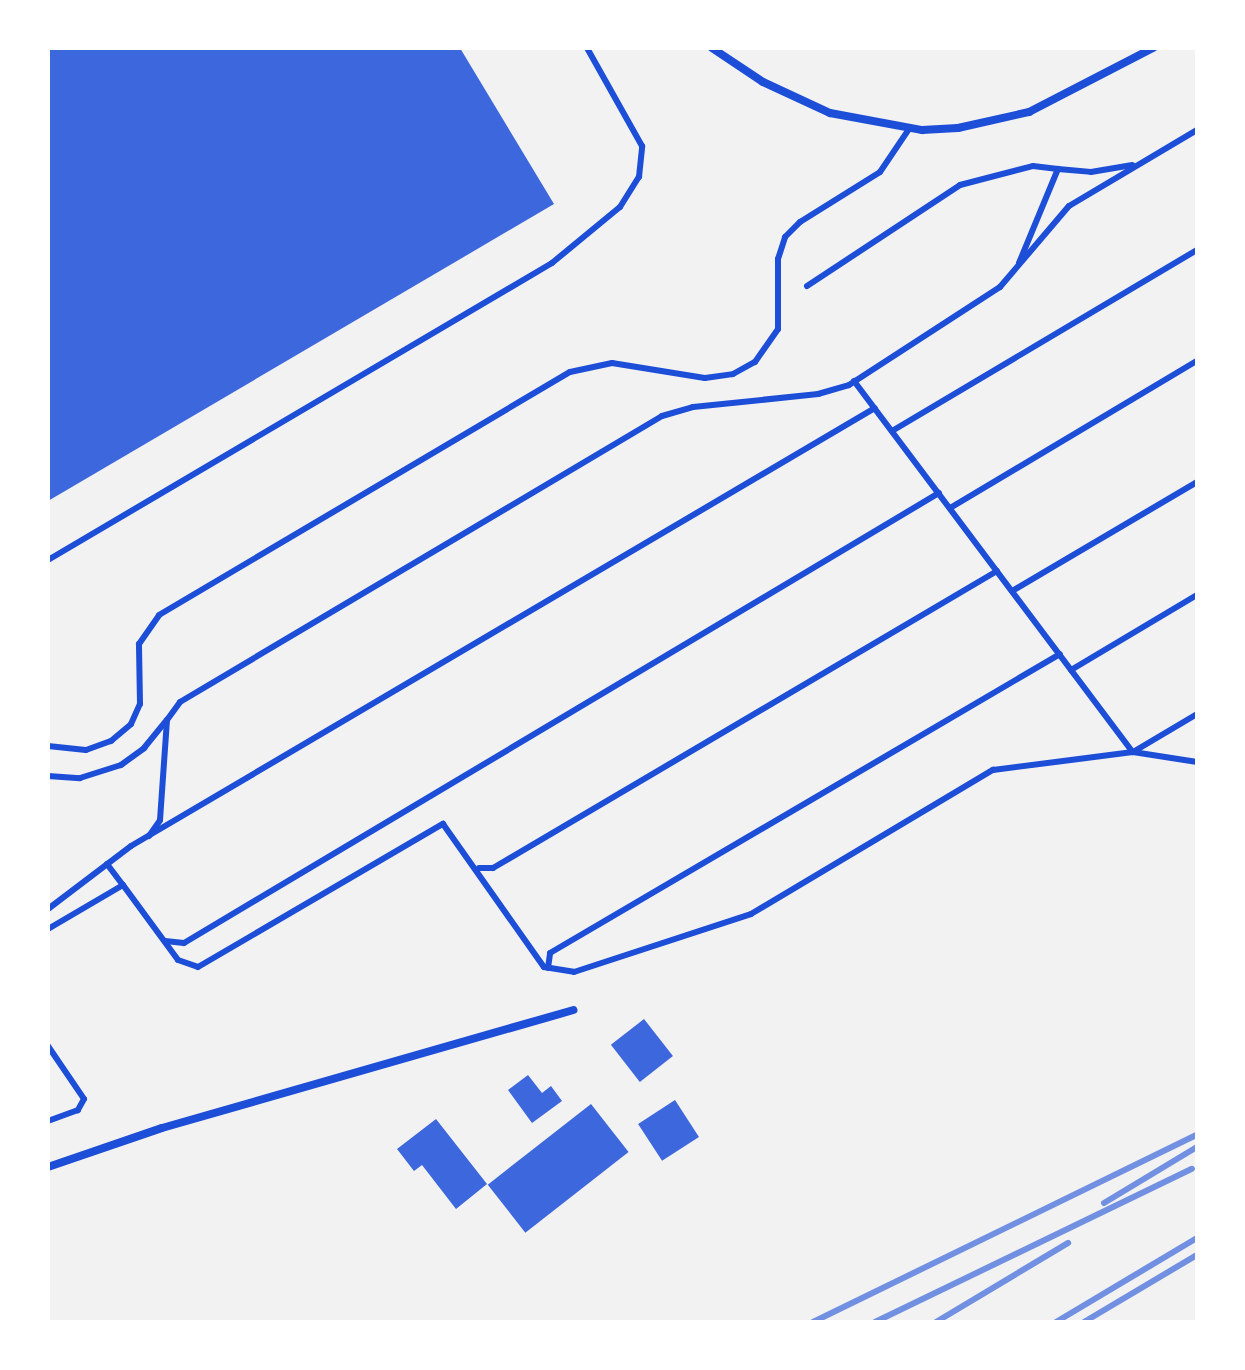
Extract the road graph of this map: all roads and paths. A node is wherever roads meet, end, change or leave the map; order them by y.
1 (587, 48) edge
2 (712, 48) edge
3 (1153, 48) edge
4 (909, 129) junction
5 (1197, 130) edge
6 (1147, 160) junction
7 (1058, 169) junction
8 (1197, 250) edge
9 (1016, 272) junction
10 (807, 286) dead end
11 (1197, 361) edge
12 (854, 381) junction
13 (875, 408) junction
14 (892, 431) junction
15 (1197, 482) edge
16 (939, 493) junction
17 (950, 508) junction
18 (48, 560) edge
19 (997, 571) junction
20 (1012, 591) junction
21 (1197, 595) edge
22 (1060, 654) junction
23 (1071, 670) junction
24 (1197, 714) edge
25 (167, 720) junction
26 (48, 746) edge
27 (1133, 752) junction
28 (1197, 762) edge
29 (48, 776) edge
30 (149, 836) junction
31 (107, 864) junction
32 (476, 866) junction
33 (123, 885) junction
34 (48, 909) edge
35 (48, 929) edge
36 (163, 939) junction
37 (550, 969) junction
38 (573, 1010) dead end
39 (48, 1046) edge
40 (48, 1121) edge
41 (48, 1167) edge

1 - 18 lane
2 - 4 street
3 - 4 street
4 - 26 lane
5 - 6 lane
6 - 7 lane
6 - 9 lane
7 - 9 lane
7 - 10 lane
8 - 14 lane
9 - 12 lane
11 - 17 lane
12 - 13 lane
12 - 25 lane
13 - 14 lane
13 - 30 lane
14 - 16 lane
15 - 20 lane
16 - 17 lane
16 - 36 lane
17 - 19 lane
19 - 20 lane
19 - 32 lane
20 - 22 lane
21 - 23 lane
22 - 23 lane
22 - 37 lane
23 - 27 lane
24 - 27 lane
25 - 29 lane
25 - 30 lane
27 - 28 lane
27 - 37 lane
30 - 31 lane
31 - 33 lane
31 - 34 lane
32 - 36 lane
32 - 37 lane
33 - 35 lane
33 - 36 lane
38 - 41 street
39 - 40 lane

